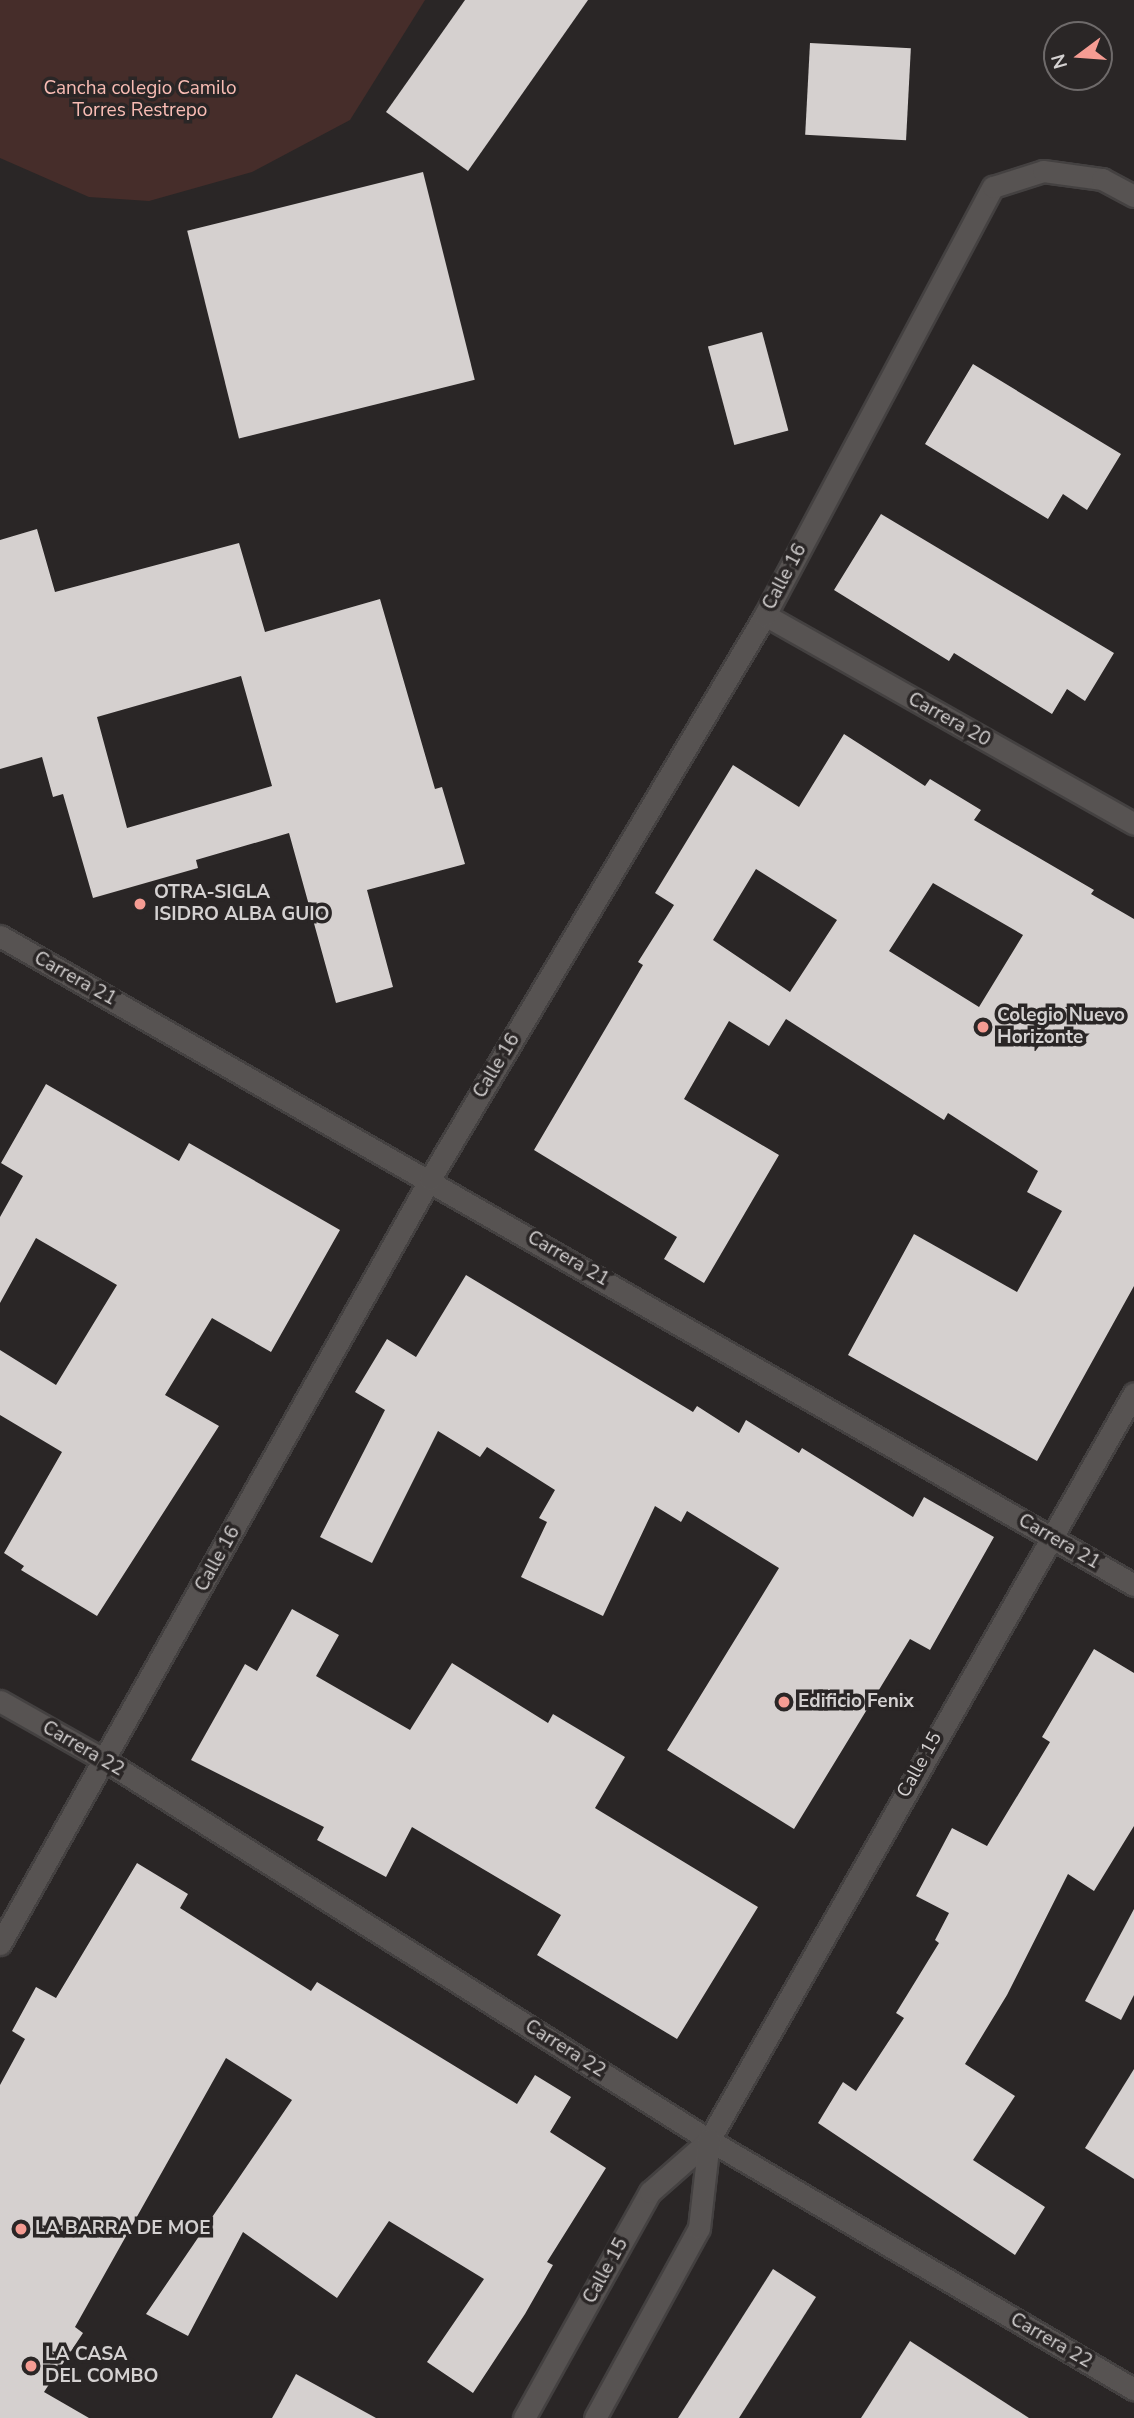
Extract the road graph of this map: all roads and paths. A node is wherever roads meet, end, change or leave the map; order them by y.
1 (1134, 196) edge
2 (765, 615) junction
3 (1134, 824) edge
4 (0, 936) edge
5 (430, 1180) junction
6 (1134, 1393) edge
7 (1049, 1536) junction
8 (1134, 1585) edge
9 (0, 1701) edge
10 (106, 1761) junction
11 (0, 1944) edge
12 (709, 2140) junction
13 (1134, 2389) edge
14 (524, 2418) edge
15 (595, 2418) edge

1 - 2 street, Calle 16
2 - 3 street, Carrera 20
2 - 5 street, Calle 16
4 - 5 street, Carrera 21
5 - 7 street, Carrera 21
5 - 10 street, Calle 16
6 - 7 street, Calle 15
7 - 8 street, Carrera 21
7 - 12 street, Calle 15
9 - 10 street, Carrera 22
10 - 11 street, Calle 16
10 - 12 street, Carrera 22
12 - 13 street, Carrera 22
12 - 14 street, Calle 15
12 - 15 street, Calle 15

